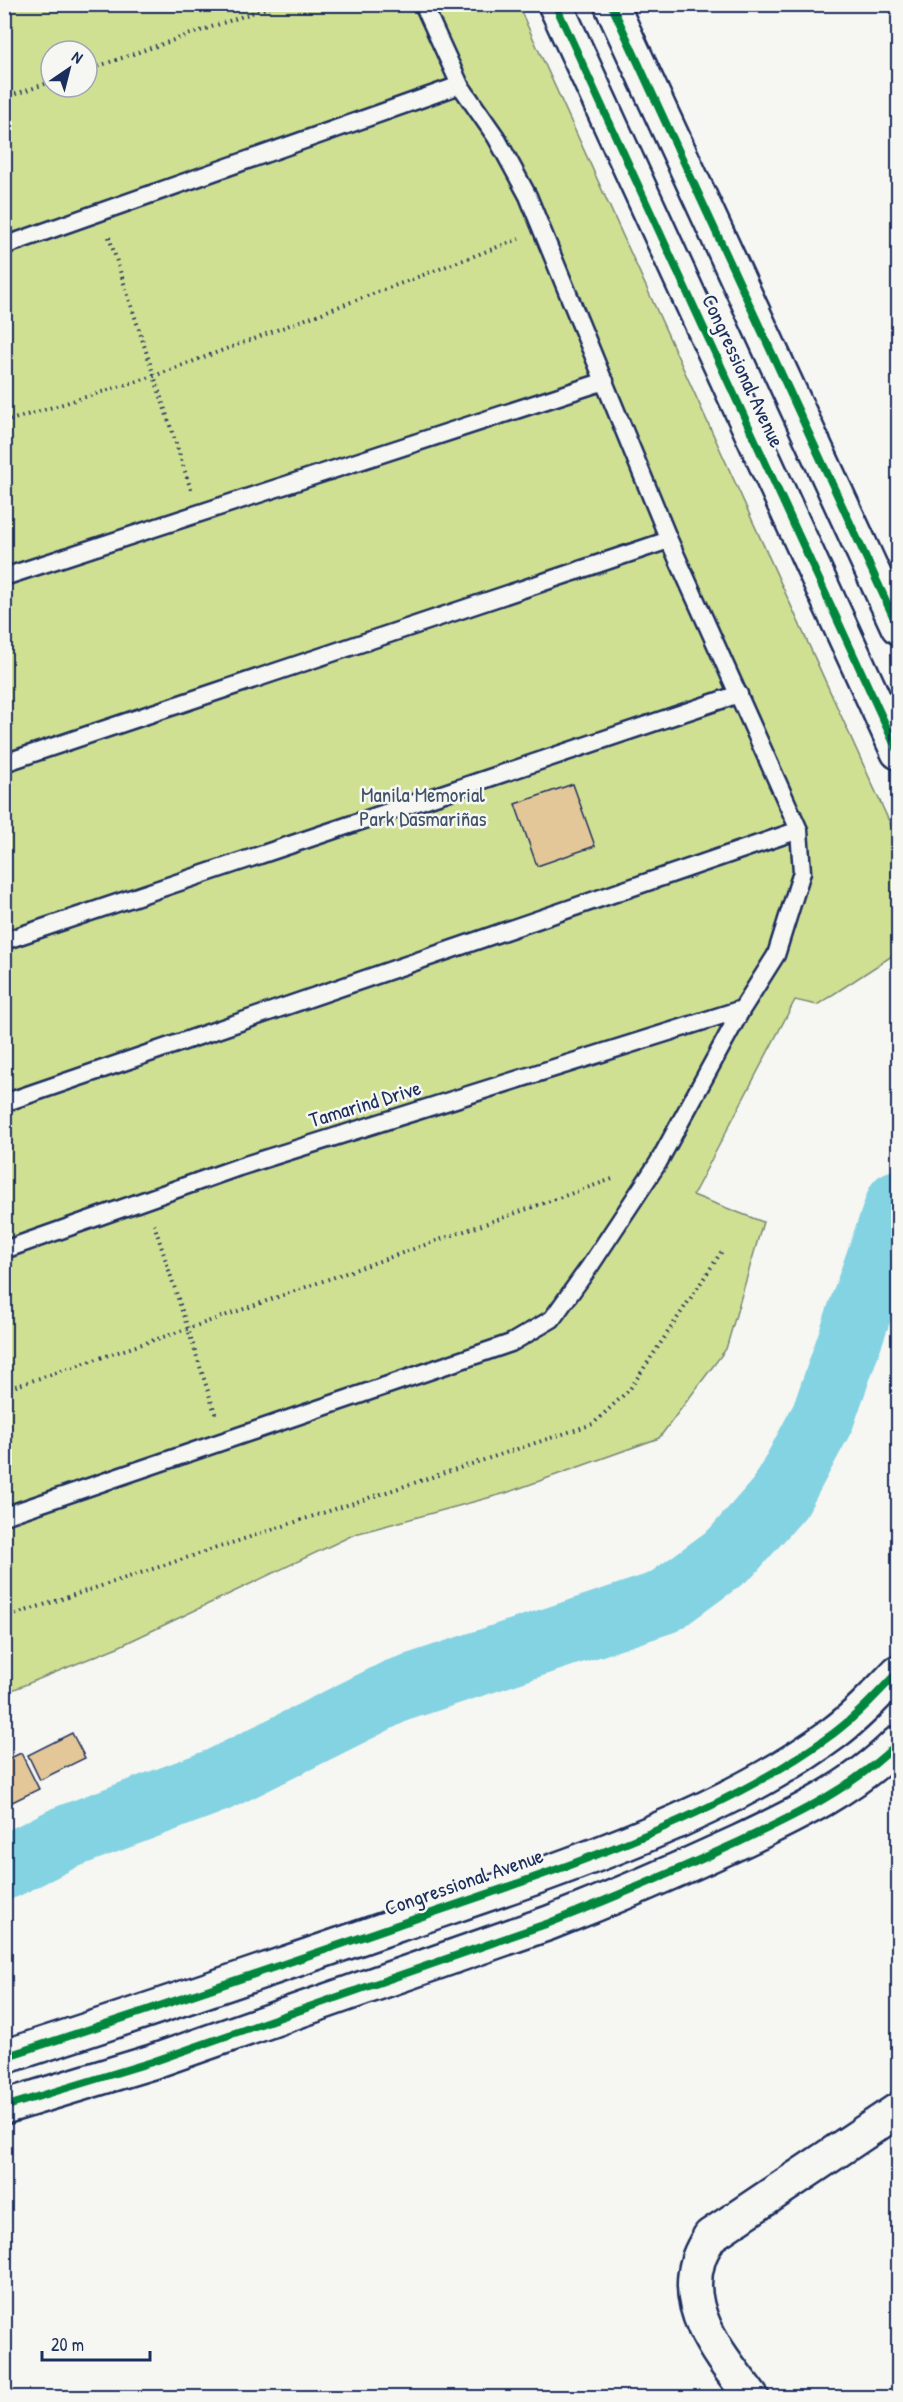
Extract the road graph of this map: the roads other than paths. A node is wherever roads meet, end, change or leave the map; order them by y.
1 (423, 4) edge
2 (555, 4) edge
3 (611, 4) edge
4 (460, 85) junction
5 (4, 246) edge
6 (605, 381) junction
7 (669, 540) junction
8 (4, 577) edge
9 (898, 627) edge
10 (739, 694) junction
11 (894, 733) edge
12 (4, 763) edge
13 (799, 830) junction
14 (4, 941) edge
15 (742, 1009) junction
16 (4, 1102) edge
17 (4, 1250) edge
18 (4, 1516) edge
19 (898, 1672) edge
20 (898, 1743) edge
21 (4, 2057) edge
22 (4, 2107) edge
23 (898, 2110) edge
24 (752, 2397) edge

1 - 4 lane
2 - 11 main road, Congressional Avenue
3 - 9 main road, Congressional Avenue
4 - 5 lane
4 - 6 lane
6 - 7 lane
6 - 8 lane
7 - 10 lane
7 - 12 lane
10 - 13 lane
10 - 14 lane
13 - 15 lane
13 - 16 lane
15 - 17 lane, Tamarind Drive
15 - 18 lane
19 - 21 main road, Congressional Avenue
20 - 22 main road
23 - 24 main road

